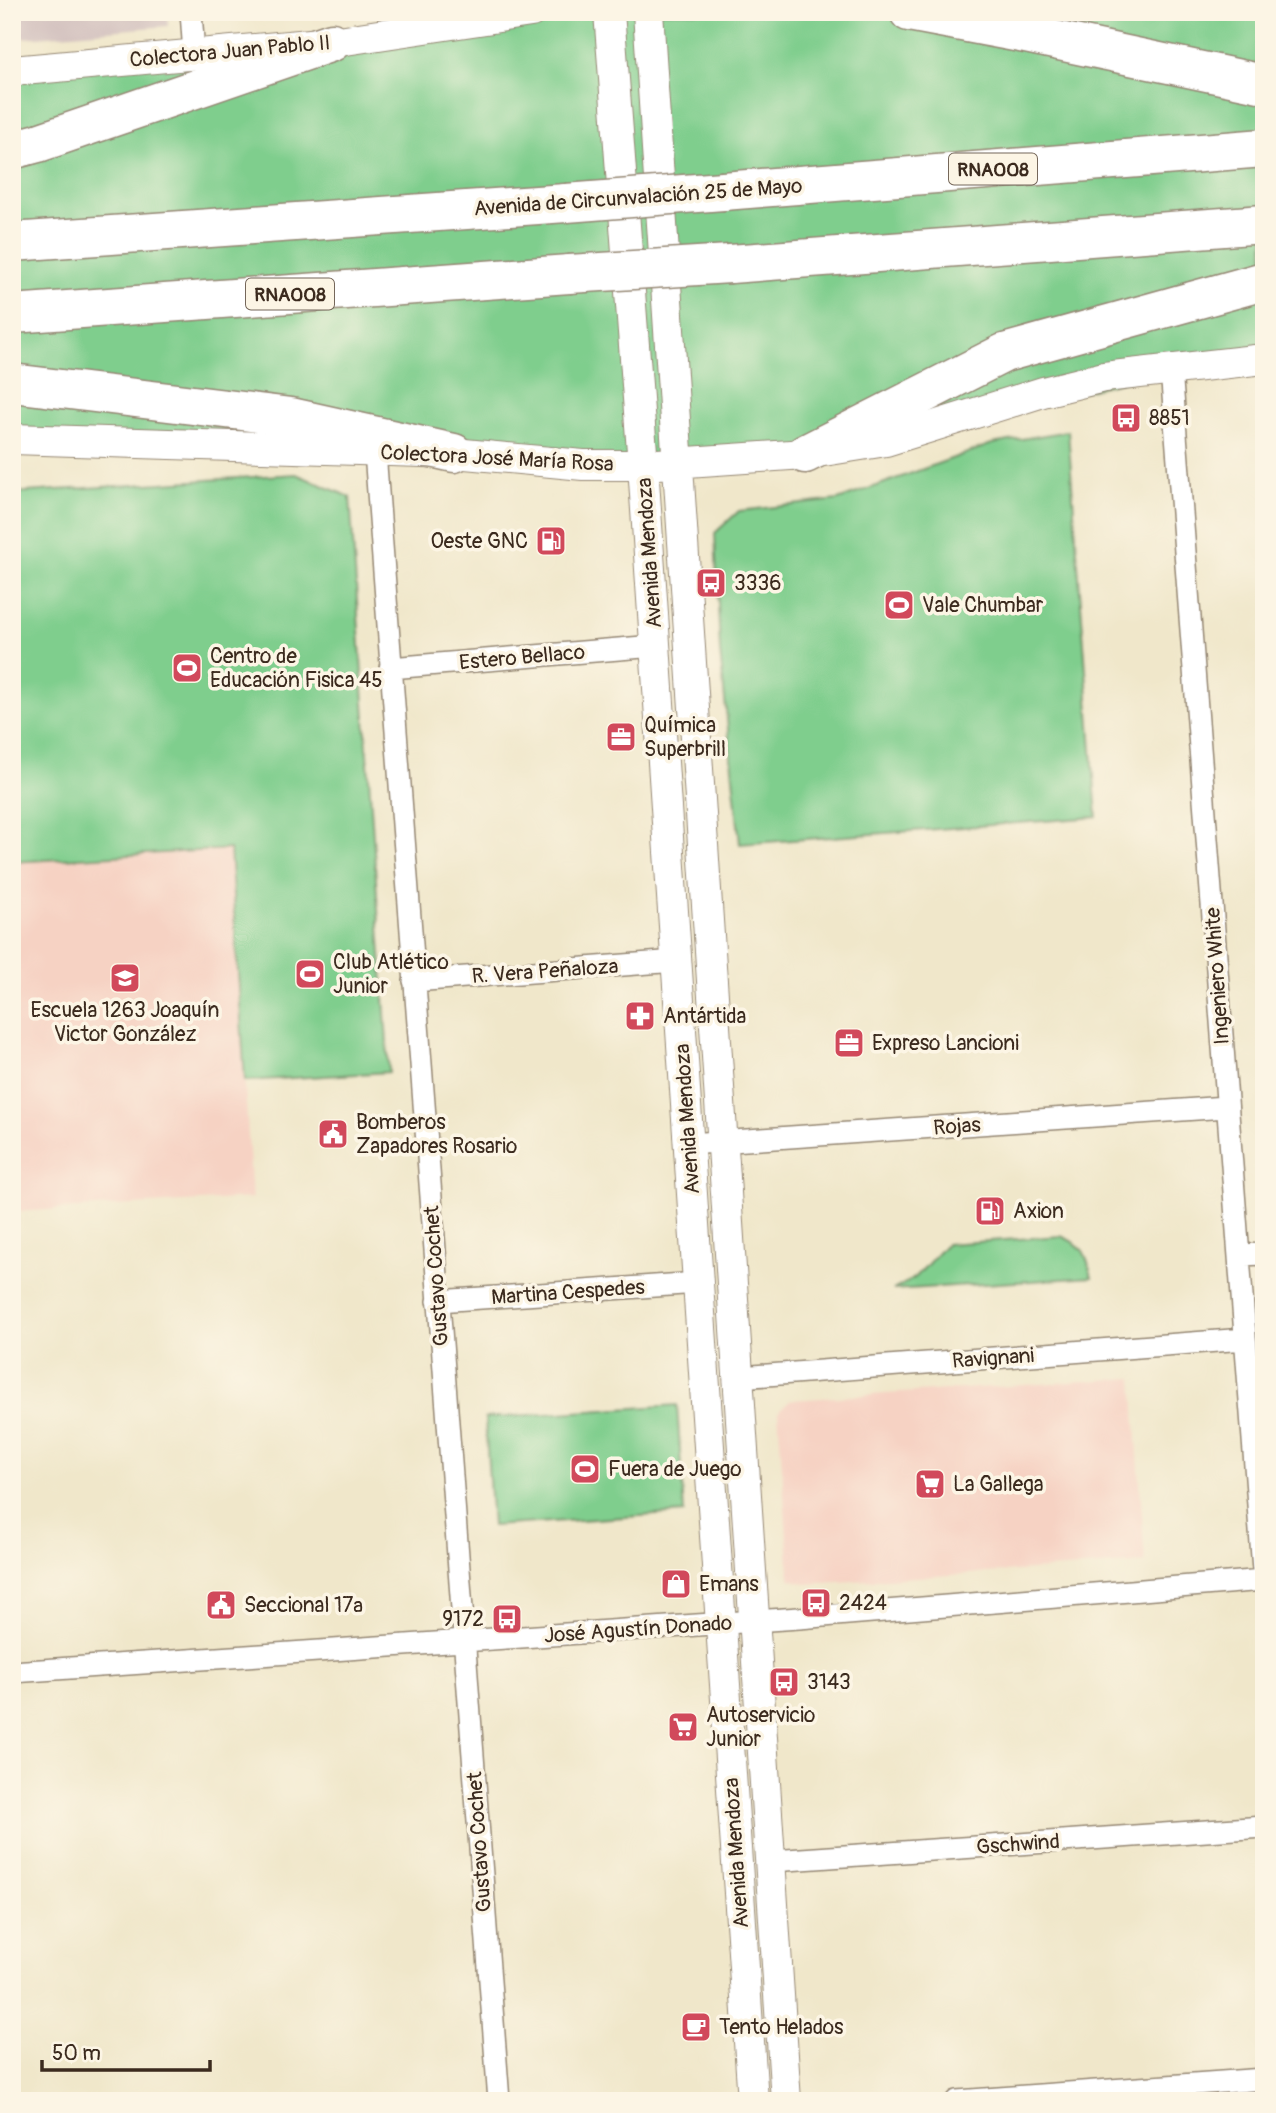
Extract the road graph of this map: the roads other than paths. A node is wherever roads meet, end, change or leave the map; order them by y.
1 (191, 12) edge
2 (531, 12) edge
3 (609, 12) edge
4 (648, 12) edge
5 (909, 12) edge
6 (332, 42) junction
7 (194, 54) junction
8 (12, 71) edge
9 (1264, 84) edge
10 (1264, 148) edge
11 (12, 150) edge
12 (1264, 224) edge
13 (12, 242) edge
14 (1264, 281) edge
15 (12, 314) edge
16 (1264, 359) edge
17 (1171, 369) junction
18 (12, 383) edge
19 (12, 439) edge
20 (375, 452) junction
21 (454, 453) junction
22 (805, 454) junction
23 (679, 463) junction
24 (643, 466) junction
25 (655, 646) junction
26 (390, 668) junction
27 (708, 897) junction
28 (672, 900) junction
29 (676, 961) junction
30 (414, 981) junction
31 (1226, 1107) junction
32 (724, 1142) junction
33 (689, 1144) junction
34 (1264, 1254) edge
35 (1240, 1255) junction
36 (698, 1283) junction
37 (438, 1301) junction
38 (1245, 1339) junction
39 (740, 1377) junction
40 (1264, 1581) edge
41 (756, 1621) junction
42 (721, 1624) junction
43 (464, 1641) junction
44 (12, 1672) edge
45 (1264, 1828) edge
46 (772, 1861) junction
47 (1264, 2079) edge
48 (499, 2101) edge
49 (753, 2101) edge
50 (786, 2101) edge
51 (957, 2101) edge

1 - 7 street
2 - 6 main road, Colectora Juan Pablo II
3 - 24 main road, Avenida Mendoza
4 - 23 main road, Avenida Mendoza
5 - 9 highway
6 - 7 main road, Colectora Juan Pablo II
6 - 11 highway
7 - 8 main road, Colectora Juan Pablo II
10 - 13 highway, Avenida de Circunvalación 25 de Mayo / RNA008, bridge
12 - 15 highway, RNA008, bridge
14 - 22 highway
16 - 17 main road, Colectora José María Rosa
17 - 22 main road, Colectora José María Rosa
17 - 31 street, Ingeniero White
18 - 21 highway
19 - 20 main road, Colectora José María Rosa
20 - 21 main road, Colectora José María Rosa
20 - 26 street, Gustavo Cochet
21 - 24 main road, Colectora José María Rosa
22 - 23 main road, Colectora José María Rosa
23 - 24 main road, Colectora José María Rosa
23 - 27 main road, Avenida Mendoza
24 - 25 main road, Avenida Mendoza
25 - 26 street, Estero Bellaco
25 - 28 main road, Avenida Mendoza
26 - 30 street, Gustavo Cochet
27 - 28 main road
27 - 32 main road, Avenida Mendoza
28 - 29 main road, Avenida Mendoza
29 - 30 street, R. Vera Peñaloza
29 - 33 main road, Avenida Mendoza
30 - 37 street, Gustavo Cochet
31 - 32 street, Rojas
31 - 35 street, Ingeniero White
32 - 33 street, Rojas
32 - 39 main road, Avenida Mendoza
33 - 36 main road, Avenida Mendoza
34 - 35 street
35 - 38 street, Ingeniero White
36 - 37 street, Martina Cespedes
36 - 42 main road, Avenida Mendoza
37 - 43 street, Gustavo Cochet
38 - 39 street, Ravignani
38 - 40 street, Ingeniero White
39 - 41 main road, Avenida Mendoza
40 - 41 street, José Agustín Donado
41 - 42 street, José Agustín Donado
41 - 46 main road, Avenida Mendoza
42 - 43 street, José Agustín Donado
42 - 49 main road, Avenida Mendoza
43 - 44 street, José Agustín Donado
43 - 48 street, Gustavo Cochet
45 - 46 street, Gschwind
46 - 50 main road, Avenida Mendoza
47 - 51 street

